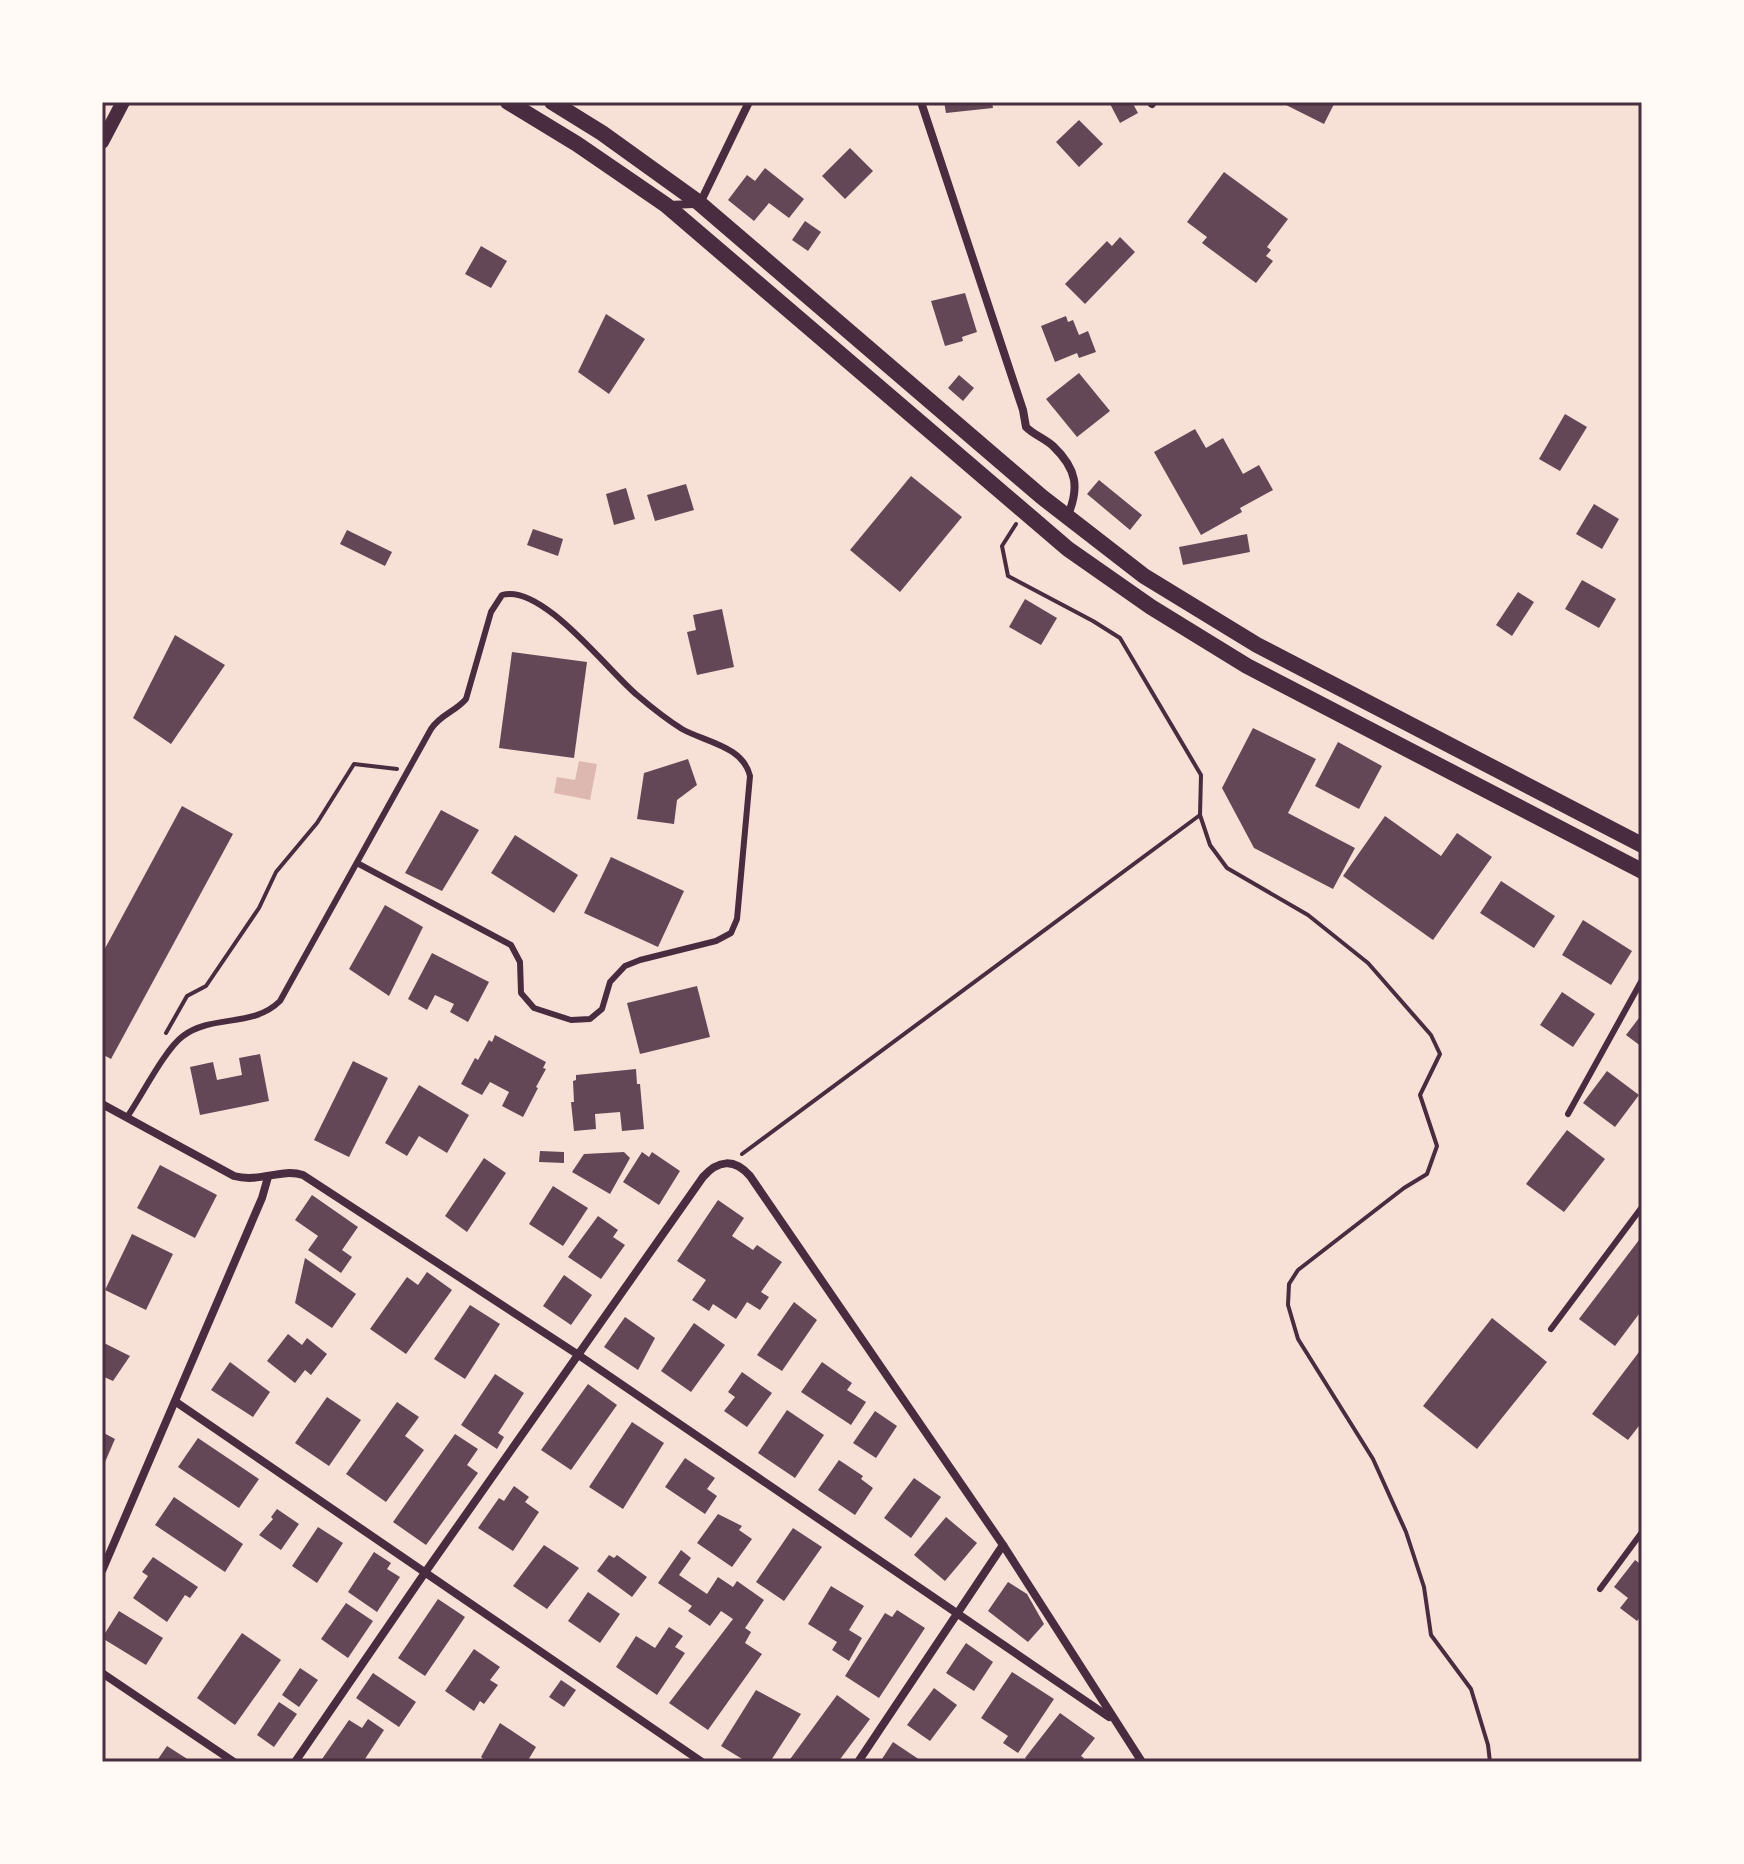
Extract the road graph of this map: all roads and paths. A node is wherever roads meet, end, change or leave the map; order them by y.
1 (123, 102) edge
2 (508, 102) edge
3 (552, 102) edge
4 (749, 102) edge
5 (921, 102) edge
6 (102, 142) edge
7 (698, 202) junction
8 (666, 205) junction
9 (1024, 512) junction
10 (1067, 517) junction
11 (407, 770) junction
12 (1200, 815) junction
13 (1642, 845) edge
14 (357, 863) junction
15 (1642, 871) edge
16 (1642, 980) edge
17 (165, 1034) dead end
18 (102, 1104) edge
19 (1568, 1114) dead end
20 (127, 1117) junction
21 (731, 1163) junction
22 (268, 1177) junction
23 (1642, 1207) edge
24 (1551, 1329) dead end
25 (577, 1354) junction
26 (176, 1402) junction
27 (1642, 1532) edge
28 (1003, 1545) junction
29 (102, 1571) edge
30 (424, 1574) junction
31 (1600, 1589) dead end
32 (958, 1614) junction
33 (102, 1673) edge
34 (1113, 1720) junction
35 (234, 1762) edge
36 (295, 1762) edge
37 (702, 1762) edge
38 (858, 1762) edge
39 (1142, 1762) edge
40 (1490, 1762) edge

1 - 6 street
2 - 8 main road
3 - 7 main road
4 - 7 street
5 - 10 street
7 - 8 street
7 - 10 main road
8 - 9 main road
9 - 12 path
9 - 15 main road
10 - 13 main road
11 - 14 lane
11 - 14 lane
11 - 17 path
12 - 21 path
12 - 40 path
14 - 20 lane
16 - 19 lane
18 - 20 street
20 - 22 street
21 - 25 street
21 - 28 street
22 - 25 street
22 - 26 street
23 - 24 lane
25 - 30 street
25 - 32 street
26 - 29 street
26 - 30 street
27 - 31 lane
28 - 32 street
28 - 34 street
30 - 36 street
30 - 37 street
32 - 34 street
32 - 38 street
33 - 35 street
34 - 39 street

